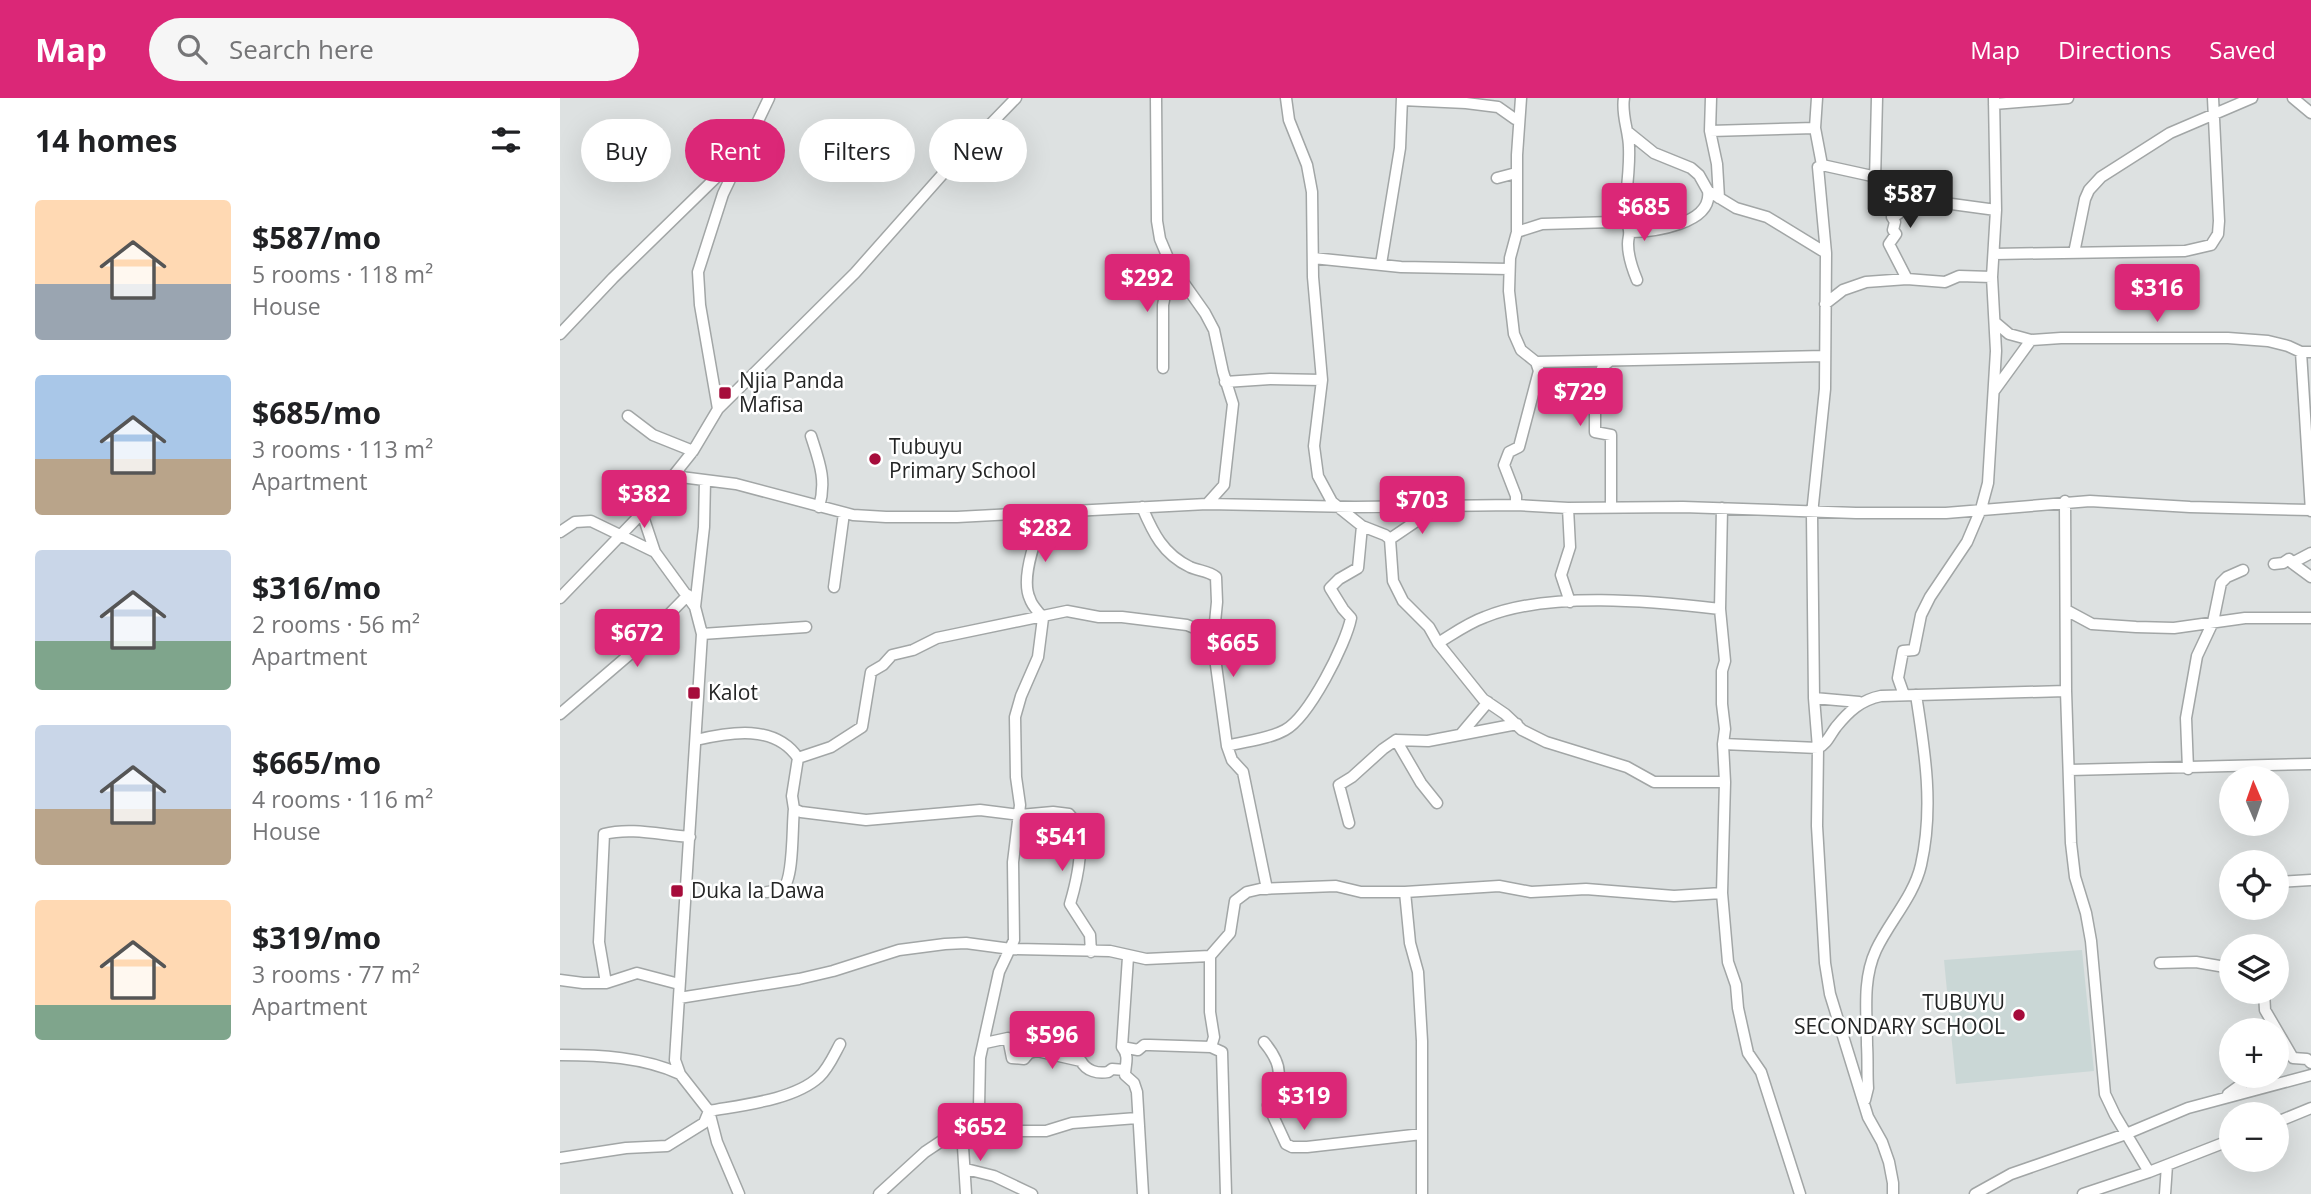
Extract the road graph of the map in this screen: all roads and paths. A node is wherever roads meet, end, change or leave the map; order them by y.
1 (769, 98) edge
2 (1016, 98) edge
3 (1156, 98) edge
4 (1286, 98) edge
5 (1521, 98) edge
6 (1624, 98) edge
7 (1711, 98) edge
8 (1817, 98) edge
9 (1877, 98) edge
10 (2068, 98) edge
11 (2213, 98) edge
12 (2252, 98) edge
13 (2293, 98) edge
14 (2307, 98) edge
15 (1402, 99) edge
16 (1994, 101) edge
17 (2309, 112) edge
18 (2214, 114) junction
19 (1515, 118) dead end
20 (760, 119) edge
21 (1815, 128) junction
22 (1710, 131) junction
23 (1628, 132) junction
24 (1822, 164) junction
25 (1516, 173) junction
26 (1497, 178) dead end
27 (1875, 181) junction
28 (712, 182) edge
29 (729, 182) edge
30 (1708, 191) junction
31 (1719, 198) junction
32 (1890, 200) junction
33 (1996, 210) junction
34 (1624, 216) junction
35 (1517, 232) junction
36 (1630, 232) junction
37 (1826, 253) junction
38 (2074, 253) junction
39 (1994, 254) junction
40 (1313, 258) junction
41 (1381, 264) junction
42 (1171, 265) junction
43 (1509, 269) junction
44 (1993, 277) junction
45 (1907, 279) junction
46 (1637, 280) dead end
47 (1825, 304) junction
48 (1996, 323) junction
49 (560, 334) edge
50 (2031, 340) junction
51 (2306, 352) edge
52 (1825, 356) junction
53 (1610, 360) junction
54 (1536, 362) junction
55 (1163, 368) dead end
56 (1322, 380) junction
57 (1225, 382) junction
58 (1993, 393) junction
59 (718, 409) junction
60 (628, 416) dead end
61 (811, 436) dead end
62 (693, 451) junction
63 (673, 476) junction
64 (705, 480) junction
65 (2065, 501) junction
66 (1207, 504) junction
67 (1516, 505) junction
68 (1434, 506) junction
69 (819, 507) junction
70 (1142, 507) junction
71 (1338, 507) junction
72 (1611, 507) junction
73 (1568, 508) junction
74 (1723, 508) junction
75 (1981, 509) junction
76 (2311, 510) edge
77 (642, 513) junction
78 (844, 513) junction
79 (1046, 513) junction
80 (1812, 514) junction
81 (1362, 526) junction
82 (560, 532) edge
83 (619, 536) junction
84 (1390, 539) junction
85 (655, 552) junction
86 (2311, 553) edge
87 (2292, 563) junction
88 (2274, 564) dead end
89 (2243, 570) dead end
90 (2311, 577) edge
91 (834, 587) dead end
92 (688, 595) junction
93 (560, 598) edge
94 (1570, 602) junction
95 (695, 607) junction
96 (1720, 609) junction
97 (2066, 610) junction
98 (1043, 618) junction
99 (2311, 618) edge
100 (2213, 622) junction
101 (806, 627) dead end
102 (702, 634) junction
103 (1213, 643) junction
104 (1438, 643) junction
105 (2066, 691) junction
106 (1904, 695) junction
107 (1916, 695) junction
108 (1814, 698) junction
109 (1488, 702) junction
110 (1859, 702) junction
111 (560, 714) edge
112 (1517, 724) junction
113 (1461, 734) junction
114 (696, 740) junction
115 (1396, 740) junction
116 (1723, 744) junction
117 (1227, 746) junction
118 (1818, 748) junction
119 (798, 758) junction
120 (2311, 764) edge
121 (2188, 769) junction
122 (2069, 770) junction
123 (1725, 782) junction
124 (1437, 803) dead end
125 (794, 809) junction
126 (1020, 815) junction
127 (1349, 823) dead end
128 (690, 837) junction
129 (2311, 880) edge
130 (2289, 882) edge
131 (1267, 889) junction
132 (767, 892) dead end
133 (1405, 892) junction
134 (1722, 893) junction
135 (1011, 949) junction
136 (1091, 952) junction
137 (1210, 956) junction
138 (1128, 957) junction
139 (2160, 963) dead end
140 (2219, 966) edge
141 (560, 980) edge
142 (606, 983) junction
143 (679, 984) junction
144 (679, 998) junction
145 (1264, 1042) dead end
146 (985, 1043) junction
147 (840, 1044) dead end
148 (1122, 1047) junction
149 (1211, 1047) junction
150 (2289, 1047) edge
151 (560, 1055) edge
152 (2311, 1063) edge
153 (1125, 1070) junction
154 (680, 1074) junction
155 (2311, 1075) edge
156 (2236, 1088) edge
157 (2224, 1097) junction
158 (1865, 1101) junction
159 (2311, 1108) edge
160 (709, 1111) junction
161 (2289, 1117) edge
162 (1137, 1118) junction
163 (962, 1131) junction
164 (2126, 1134) junction
165 (1422, 1135) junction
166 (2219, 1145) edge
167 (560, 1158) edge
168 (2167, 1165) junction
169 (966, 1169) junction
170 (2149, 1172) junction
171 (1894, 1192) edge
172 (739, 1194) edge
173 (879, 1194) edge
174 (966, 1194) edge
175 (1032, 1194) edge
176 (1143, 1194) edge
177 (1227, 1194) edge
178 (1422, 1194) edge
179 (1800, 1194) edge
180 (1975, 1194) edge
181 (2083, 1194) edge
182 (2165, 1194) edge

1 - 20 street
2 - 59 street
3 - 42 street
4 - 40 street
5 - 25 street
6 - 23 street
7 - 22 street
8 - 21 street
9 - 27 street
10 - 16 street
11 - 18 street
12 - 18 street
13 - 17 street
14 - 17 street
15 - 19 street
15 - 41 street
16 - 33 street
18 - 38 street
18 - 38 street
21 - 22 street
21 - 24 street
22 - 31 street
23 - 30 street
23 - 34 street
24 - 27 street
24 - 37 street
25 - 26 street
25 - 35 street
27 - 32 street
28 - 49 street
29 - 59 street
30 - 31 street
30 - 36 street
31 - 37 street
32 - 33 street
32 - 45 street
33 - 39 street
34 - 35 street
34 - 36 street
35 - 43 street
36 - 46 street
37 - 47 street
38 - 39 street
39 - 44 street
40 - 41 street
40 - 56 street
41 - 43 street
42 - 55 street
42 - 57 street
43 - 54 street
44 - 45 street
44 - 48 street
45 - 47 street
47 - 52 street
48 - 50 street
48 - 58 street
50 - 51 street
50 - 58 street
51 - 76 street
52 - 53 street
52 - 80 street
53 - 54 street
53 - 72 street
54 - 67 street
56 - 57 street
56 - 71 street
57 - 66 street
58 - 75 street
59 - 62 street
60 - 62 street
61 - 69 street
62 - 63 street
63 - 64 street
63 - 77 street
64 - 69 street
64 - 95 street
65 - 75 street
65 - 76 street
65 - 97 street
66 - 70 street
66 - 71 street
67 - 68 street
67 - 73 street
68 - 71 street
68 - 84 street
69 - 78 street
70 - 79 street
70 - 103 street
71 - 81 street
72 - 73 street
72 - 74 street
73 - 94 street
74 - 80 street
74 - 96 street
75 - 80 street
75 - 106 street
77 - 83 street
77 - 85 street
78 - 79 street
78 - 91 street
79 - 98 street
80 - 108 street
81 - 84 street
81 - 117 street
82 - 83 street
83 - 85 street
83 - 93 street
84 - 104 street
85 - 92 street
86 - 87 street
87 - 88 street
87 - 90 street
89 - 100 street
92 - 95 street
92 - 111 street
94 - 96 street
94 - 104 street
95 - 102 street
96 - 116 street
97 - 100 street
97 - 105 street
98 - 103 street
98 - 119 street
98 - 126 street
99 - 100 street
100 - 121 street
101 - 102 street
102 - 114 street
103 - 117 street
104 - 109 street
105 - 107 street
105 - 122 street
106 - 107 street
106 - 110 street
107 - 158 street
108 - 110 street
108 - 118 street
109 - 112 street
109 - 113 street
110 - 118 street
112 - 113 street
112 - 123 street
113 - 115 street
114 - 119 street
114 - 128 street
115 - 124 street
115 - 127 street
116 - 118 street
116 - 123 street
117 - 131 street
118 - 158 street
119 - 125 street
120 - 121 street
121 - 122 street
122 - 164 street
123 - 134 street
125 - 126 street
125 - 132 street
126 - 135 street
126 - 136 street
128 - 142 street
128 - 143 street
129 - 130 street
131 - 133 street
131 - 137 street
133 - 134 street
133 - 165 street
134 - 179 street
135 - 136 street
135 - 144 street
135 - 146 street
136 - 138 street
137 - 138 street
137 - 149 street
138 - 148 street
139 - 140 street
141 - 142 street
142 - 143 street
143 - 144 street
144 - 154 street
145 - 165 street
146 - 153 street
146 - 163 street
147 - 160 street
148 - 149 street
148 - 153 street
149 - 177 street
150 - 152 street
151 - 154 street
153 - 162 street
154 - 160 street
155 - 157 street
156 - 157 street
157 - 164 street
158 - 171 street
159 - 161 street
160 - 167 street
160 - 172 street
162 - 163 street
162 - 176 street
163 - 169 street
163 - 173 street
164 - 170 street
164 - 180 street
165 - 178 street
166 - 168 street
168 - 170 street
168 - 182 street
169 - 174 street
169 - 175 street
170 - 181 street

